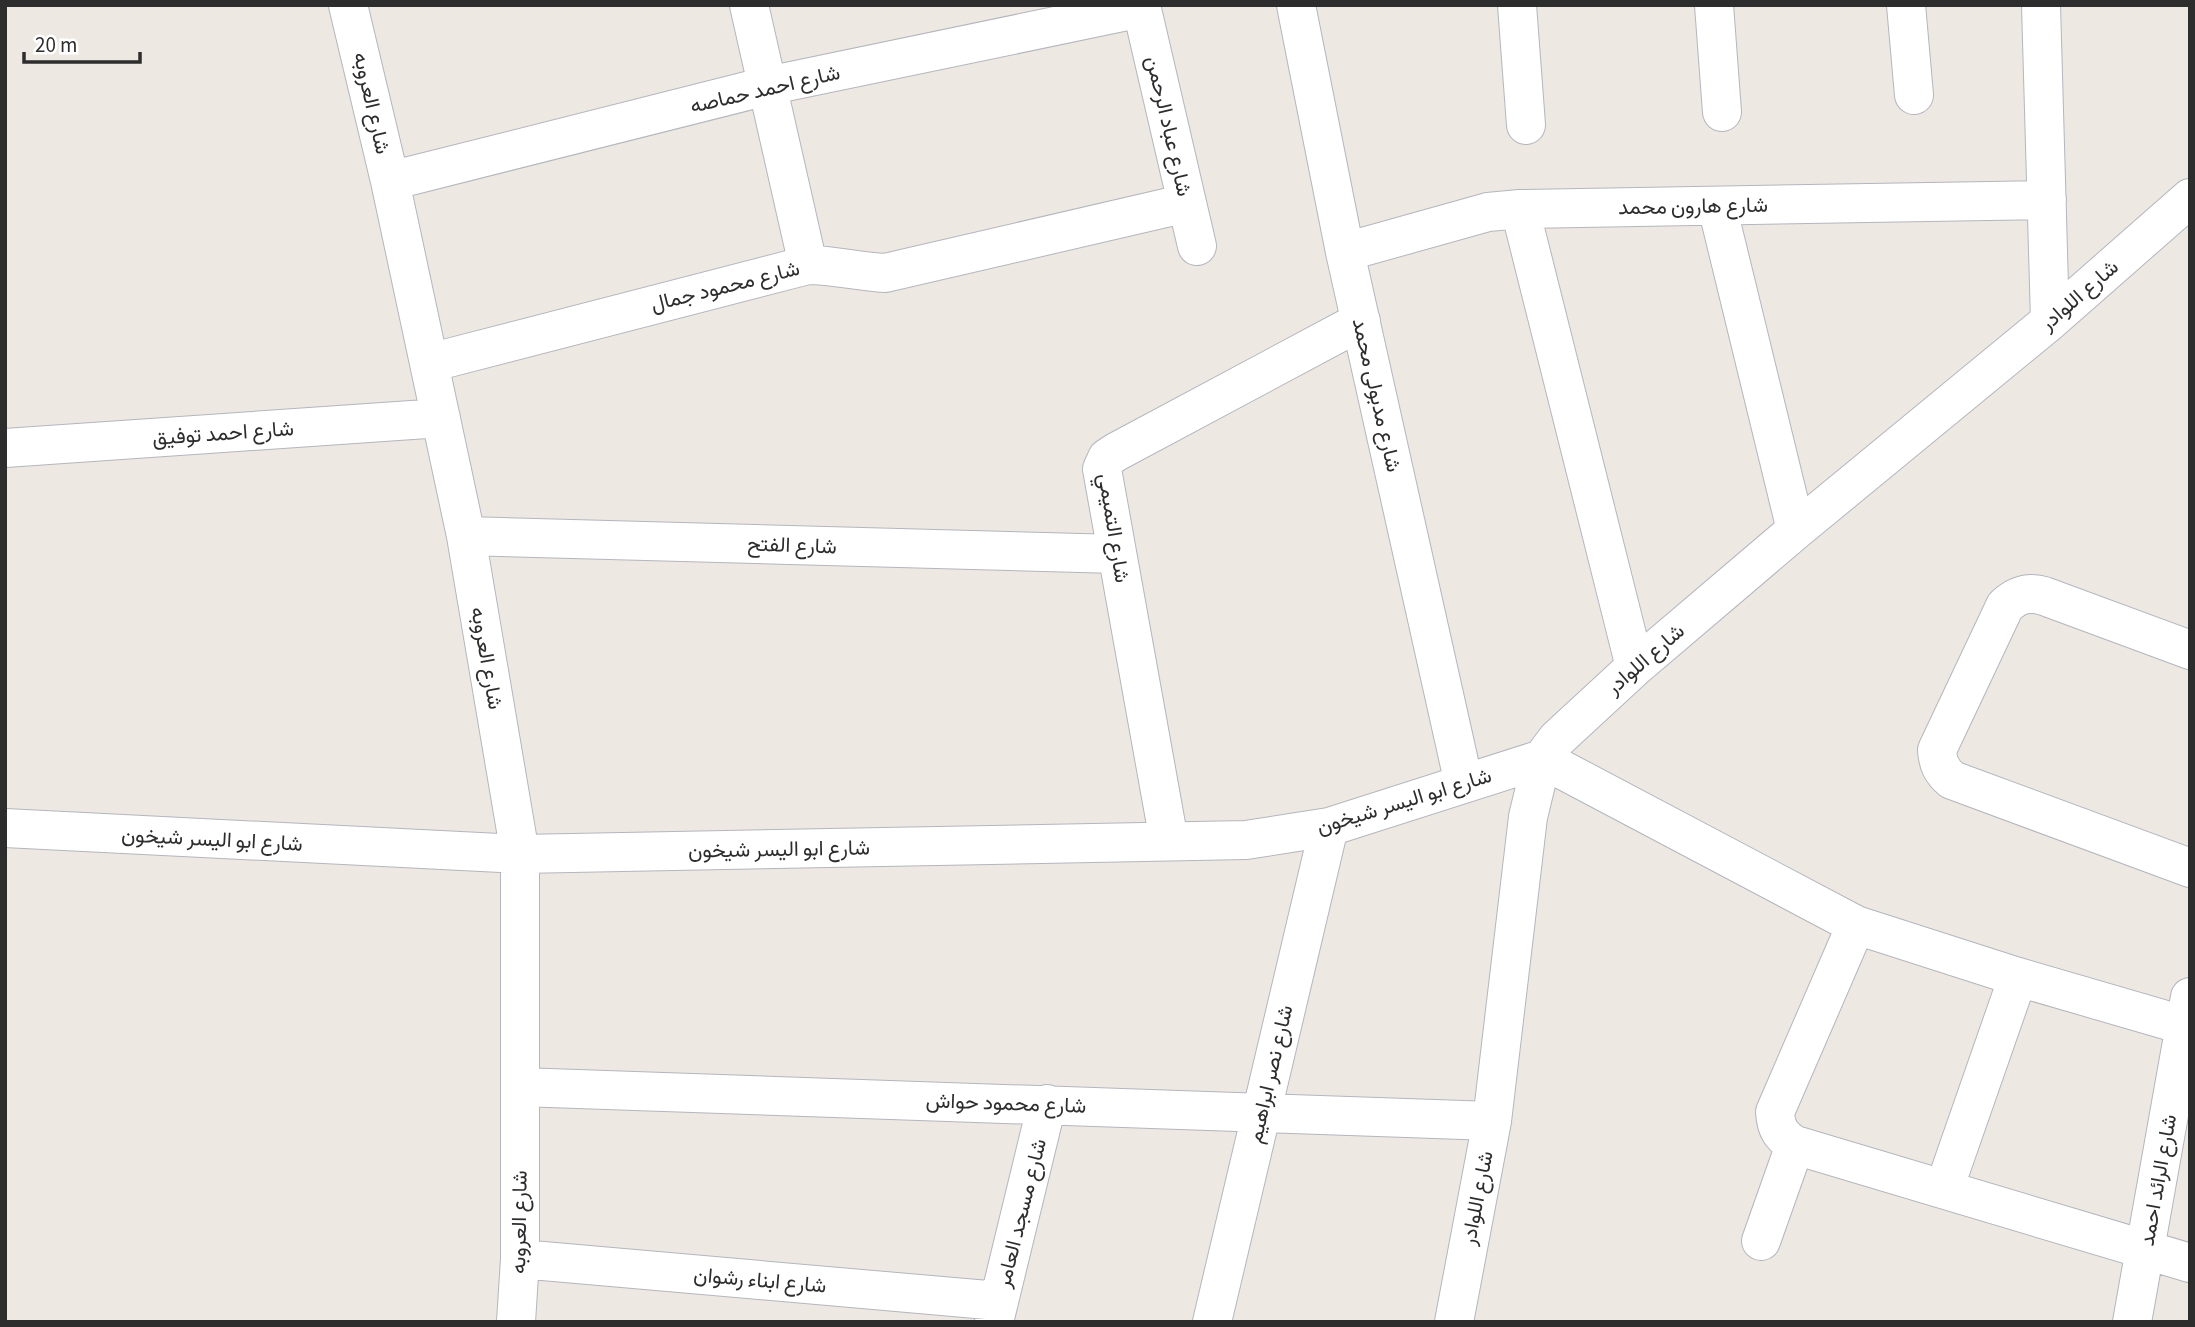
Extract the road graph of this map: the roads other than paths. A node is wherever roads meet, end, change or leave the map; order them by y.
1 (749, 5) edge
2 (1296, 5) edge
3 (1517, 5) edge
4 (1714, 5) edge
5 (1906, 5) edge
6 (2041, 5) edge
7 (357, 7) edge
8 (1142, 7) edge
9 (767, 86) junction
10 (1914, 95) dead end
11 (1722, 112) dead end
12 (1527, 125) dead end
13 (390, 181) junction
14 (2190, 198) edge
15 (2046, 200) junction
16 (1187, 203) junction
17 (1717, 206) junction
18 (1520, 209) junction
19 (1197, 246) dead end
20 (1345, 252) junction
21 (808, 265) junction
22 (1361, 321) junction
23 (2050, 321) junction
24 (429, 363) junction
25 (441, 418) junction
26 (5, 448) edge
27 (1796, 530) junction
28 (466, 536) junction
29 (1117, 554) junction
30 (2190, 650) edge
31 (1635, 667) junction
32 (1542, 759) junction
33 (1464, 784) junction
34 (1329, 827) junction
35 (5, 828) edge
36 (1169, 841) junction
37 (520, 855) junction
38 (2190, 868) edge
39 (1856, 925) junction
40 (2018, 977) junction
41 (2188, 1017) edge
42 (520, 1087) junction
43 (1047, 1104) junction
44 (1261, 1112) junction
45 (1492, 1121) junction
46 (1795, 1145) junction
47 (1944, 1189) junction
48 (1761, 1241) dead end
49 (2146, 1250) junction
50 (520, 1259) junction
51 (2190, 1263) edge
52 (997, 1311) edge
53 (516, 1322) edge
54 (1212, 1322) edge
55 (1454, 1322) edge
56 (2132, 1322) edge

1 - 9 street
2 - 20 street, شارع مدبولى محمد
3 - 12 street
4 - 11 street
5 - 10 street
6 - 15 street
7 - 13 street, شارع العروبه
8 - 9 street, شارع احمد حماصه
8 - 16 street, شارع عباد الرحمن
9 - 13 street, شارع احمد حماصه
9 - 21 street
13 - 24 street, شارع العروبه
14 - 23 street, شارع اللوادر
15 - 17 street, شارع هارون محمد
15 - 23 street
16 - 19 street, شارع عباد الرحمن
16 - 21 street, شارع محمود جمال
17 - 18 street, شارع هارون محمد
17 - 27 street
18 - 20 street, شارع هارون محمد
18 - 31 street
20 - 22 street, شارع مدبولى محمد
21 - 24 street, شارع محمود جمال
22 - 29 street, شارع التميمي
22 - 33 street, شارع مدبولى محمد
23 - 27 street, شارع اللوادر
24 - 25 street, شارع العروبه
25 - 26 street, شارع احمد توفيق
25 - 28 street, شارع العروبه
27 - 31 street, شارع اللوادر
28 - 29 street, شارع الفتح
28 - 37 street, شارع العروبه
29 - 36 street, شارع التميمي
30 - 38 street
31 - 32 street, شارع اللوادر
32 - 33 street, شارع ابو اليسر شيخون
32 - 39 street
32 - 45 street, شارع اللوادر
33 - 34 street, شارع ابو اليسر شيخون
34 - 36 street, شارع ابو اليسر شيخون
34 - 44 street, شارع نصر ابراهيم
35 - 37 street, شارع ابو اليسر شيخون
36 - 37 street, شارع ابو اليسر شيخون
37 - 42 street, شارع العروبه
39 - 40 street
39 - 46 street
40 - 41 street
40 - 47 street
41 - 49 street, شارع الرائد احمد
42 - 43 street, شارع محمود حواش
42 - 50 street, شارع العروبه
43 - 44 street, شارع محمود حواش
43 - 52 street, شارع مسجد العامر
44 - 45 street, شارع محمود حواش
44 - 54 street, شارع نصر ابراهيم
45 - 55 street, شارع اللوادر
46 - 47 street
46 - 48 street
47 - 49 street
49 - 51 street
49 - 56 street, شارع الرائد احمد
50 - 52 street, شارع ابناء رشوان
50 - 53 street, شارع العروبه

